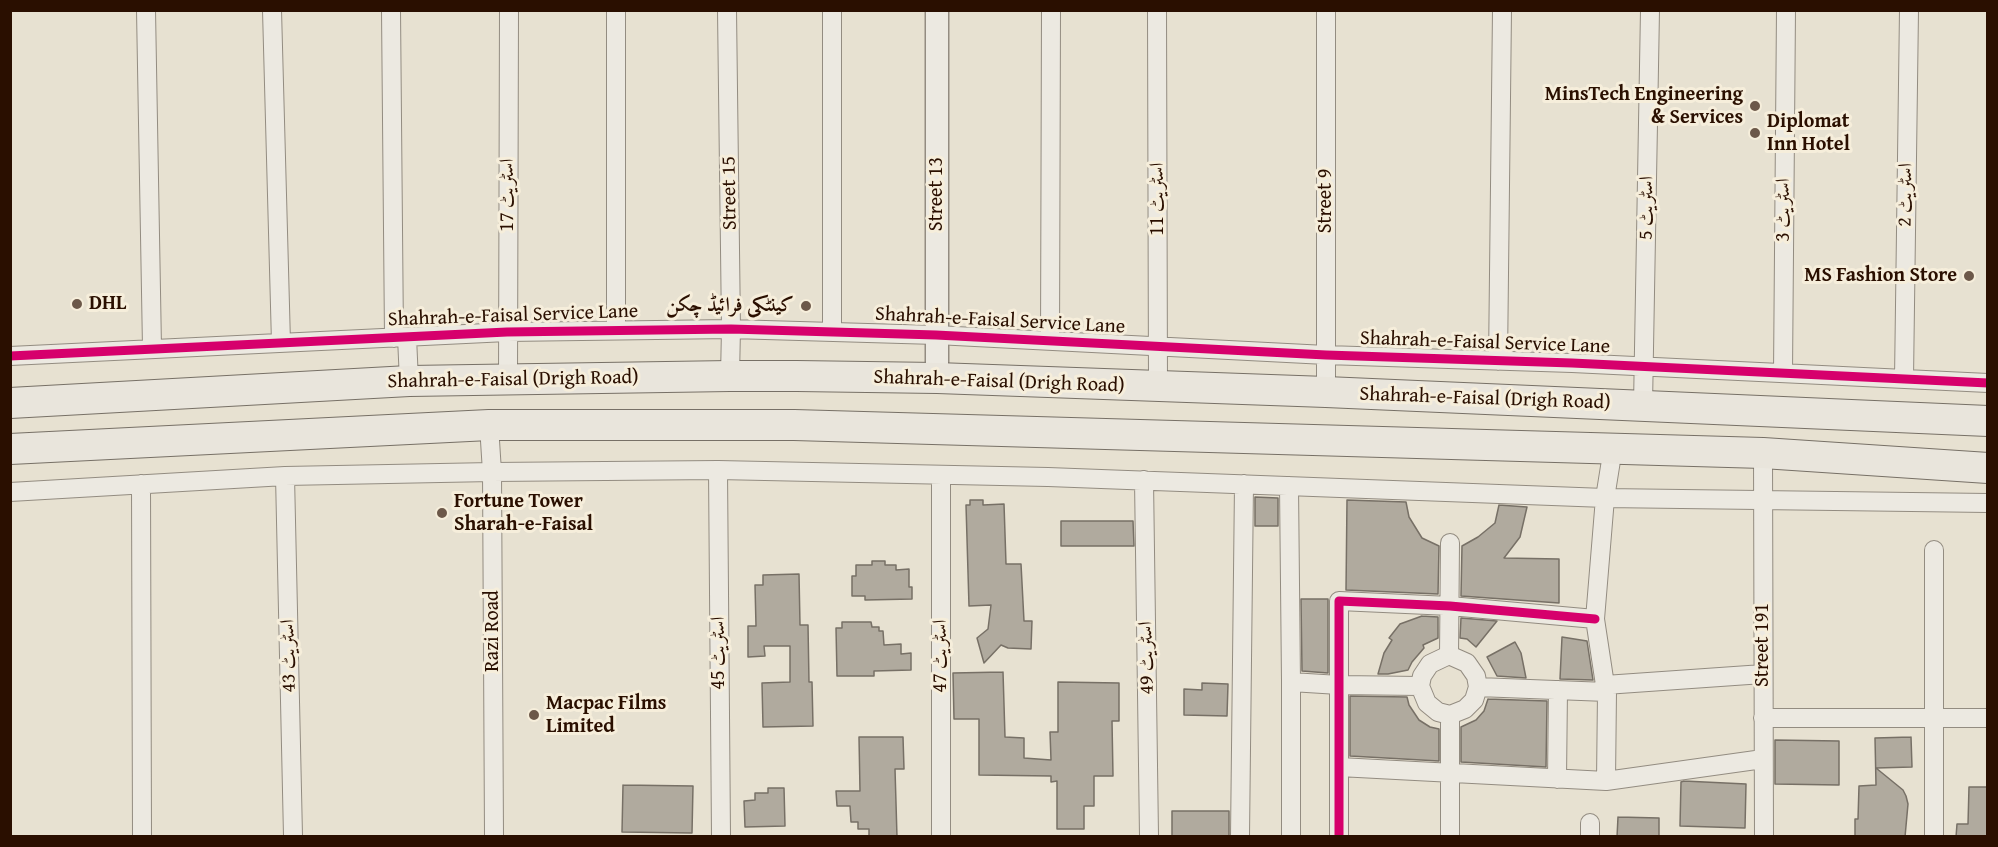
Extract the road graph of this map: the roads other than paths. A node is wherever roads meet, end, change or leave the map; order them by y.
1 (146, 10) edge
2 (272, 10) edge
3 (391, 10) edge
4 (509, 10) edge
5 (616, 10) edge
6 (728, 10) edge
7 (832, 10) edge
8 (937, 10) edge
9 (1051, 10) edge
10 (1157, 10) edge
11 (1326, 10) edge
12 (1502, 10) edge
13 (1650, 10) edge
14 (1786, 10) edge
15 (1909, 10) edge
16 (731, 328) junction
17 (616, 330) junction
18 (507, 332) junction
19 (832, 332) junction
20 (936, 335) junction
21 (400, 337) junction
22 (1050, 341) junction
23 (281, 343) junction
24 (1158, 346) junction
25 (152, 348) junction
26 (1326, 355) junction
27 (10, 356) edge
28 (1498, 360) junction
29 (1644, 367) junction
30 (1783, 373) junction
31 (730, 376) junction
32 (937, 378) junction
33 (1904, 379) junction
34 (508, 380) junction
35 (409, 381) junction
36 (1988, 383) edge
37 (1158, 387) junction
38 (1326, 392) junction
39 (10, 403) edge
40 (1643, 405) junction
41 (1988, 421) edge
42 (489, 425) junction
43 (10, 448) edge
44 (1613, 448) junction
45 (1763, 453) junction
46 (1988, 468) edge
47 (718, 470) junction
48 (492, 472) junction
49 (941, 475) junction
50 (285, 476) junction
51 (1144, 480) junction
52 (141, 484) junction
53 (1244, 484) junction
54 (1289, 486) junction
55 (10, 492) edge
56 (1605, 498) junction
57 (1763, 499) junction
58 (1988, 502) edge
59 (1450, 543) dead end
60 (1934, 550) dead end
61 (1450, 606) junction
62 (1595, 619) junction
63 (1449, 656) junction
64 (1763, 674) junction
65 (1292, 682) junction
66 (1339, 685) junction
67 (1420, 686) junction
68 (1478, 687) junction
69 (1606, 688) junction
70 (1558, 690) junction
71 (1450, 715) junction
72 (1763, 718) junction
73 (1934, 718) junction
74 (1988, 718) edge
75 (1763, 759) junction
76 (1339, 767) junction
77 (1449, 772) junction
78 (1557, 779) junction
79 (1606, 781) junction
80 (142, 837) edge
81 (293, 837) edge
82 (494, 837) edge
83 (721, 837) edge
84 (941, 837) edge
85 (1149, 837) edge
86 (1240, 837) edge
87 (1291, 837) edge
88 (1339, 837) edge
89 (1450, 837) edge
90 (1764, 837) edge
91 (1934, 837) edge

1 - 25 street
2 - 23 street
3 - 21 street
4 - 18 street, اسٹریٹ 17
5 - 17 street
6 - 16 street, Street 15
7 - 19 street
8 - 20 street, Street 13
9 - 22 street
10 - 24 street, اسٹریٹ 11
11 - 26 street, Street 9
12 - 28 street
13 - 29 street, اسٹریٹ 5
14 - 30 street, اسٹریٹ 3
15 - 33 street, اسٹریٹ 2
16 - 17 street, Shahrah-e-Faisal Service Lane
16 - 19 street, Shahrah-e-Faisal Service Lane
16 - 31 street, Street 15
17 - 18 street, Shahrah-e-Faisal Service Lane
18 - 21 street, Shahrah-e-Faisal Service Lane
18 - 34 street, اسٹریٹ 17
19 - 20 street, Shahrah-e-Faisal Service Lane
20 - 22 street, Shahrah-e-Faisal Service Lane
20 - 32 street, Street 13
21 - 23 street, Shahrah-e-Faisal Service Lane
21 - 35 street
22 - 24 street, Shahrah-e-Faisal Service Lane
23 - 25 street, Shahrah-e-Faisal Service Lane
24 - 26 street, Shahrah-e-Faisal Service Lane
24 - 37 street, اسٹریٹ 11
25 - 27 street, Shahrah-e-Faisal Service Lane
26 - 28 street, Shahrah-e-Faisal Service Lane
26 - 38 street, Street 9
28 - 29 street, Shahrah-e-Faisal Service Lane
29 - 30 street, Shahrah-e-Faisal Service Lane
29 - 40 street, اسٹریٹ 5
30 - 33 street, Shahrah-e-Faisal Service Lane
31 - 32 highway, Shahrah-e-Faisal (Drigh Road)
31 - 34 highway, Shahrah-e-Faisal (Drigh Road)
32 - 37 highway, Shahrah-e-Faisal (Drigh Road)
33 - 36 street, Shahrah-e-Faisal Service Lane
34 - 35 highway, Shahrah-e-Faisal (Drigh Road)
35 - 39 highway, Shahrah-e-Faisal (Drigh Road)
37 - 38 highway, Shahrah-e-Faisal (Drigh Road)
38 - 40 highway, Shahrah-e-Faisal (Drigh Road)
40 - 41 highway, Shahrah-e-Faisal (Drigh Road)
42 - 43 highway
42 - 44 highway
42 - 48 street, Razi Road
44 - 45 highway
44 - 56 street
45 - 46 highway
45 - 57 street, Street 191
47 - 48 street
47 - 49 street
47 - 83 street, اسٹریٹ 45
48 - 50 street
48 - 82 street, Razi Road
49 - 51 street
49 - 84 street, اسٹریٹ 47
50 - 52 street
50 - 81 street, اسٹریٹ 43
51 - 53 street
51 - 85 street, اسٹریٹ 49
52 - 55 street
52 - 80 street
53 - 54 street
53 - 86 street
54 - 56 street
54 - 65 street
56 - 57 street
56 - 62 street
57 - 58 street
57 - 64 street, Street 191
59 - 61 street
60 - 73 street
61 - 62 street
61 - 63 street
61 - 66 street
62 - 69 street
63 - 67 street
63 - 68 street
64 - 69 street
64 - 72 street, Street 191
65 - 66 street
65 - 87 street
66 - 67 street
66 - 76 street
67 - 71 street
68 - 70 street
68 - 71 street
69 - 70 street
69 - 79 street
70 - 78 street
71 - 77 street
72 - 73 street
72 - 75 street, Street 191
73 - 74 street
73 - 91 street
75 - 79 street
75 - 90 street, Street 191
76 - 77 street
76 - 88 street
77 - 78 street
77 - 89 street
78 - 79 street

